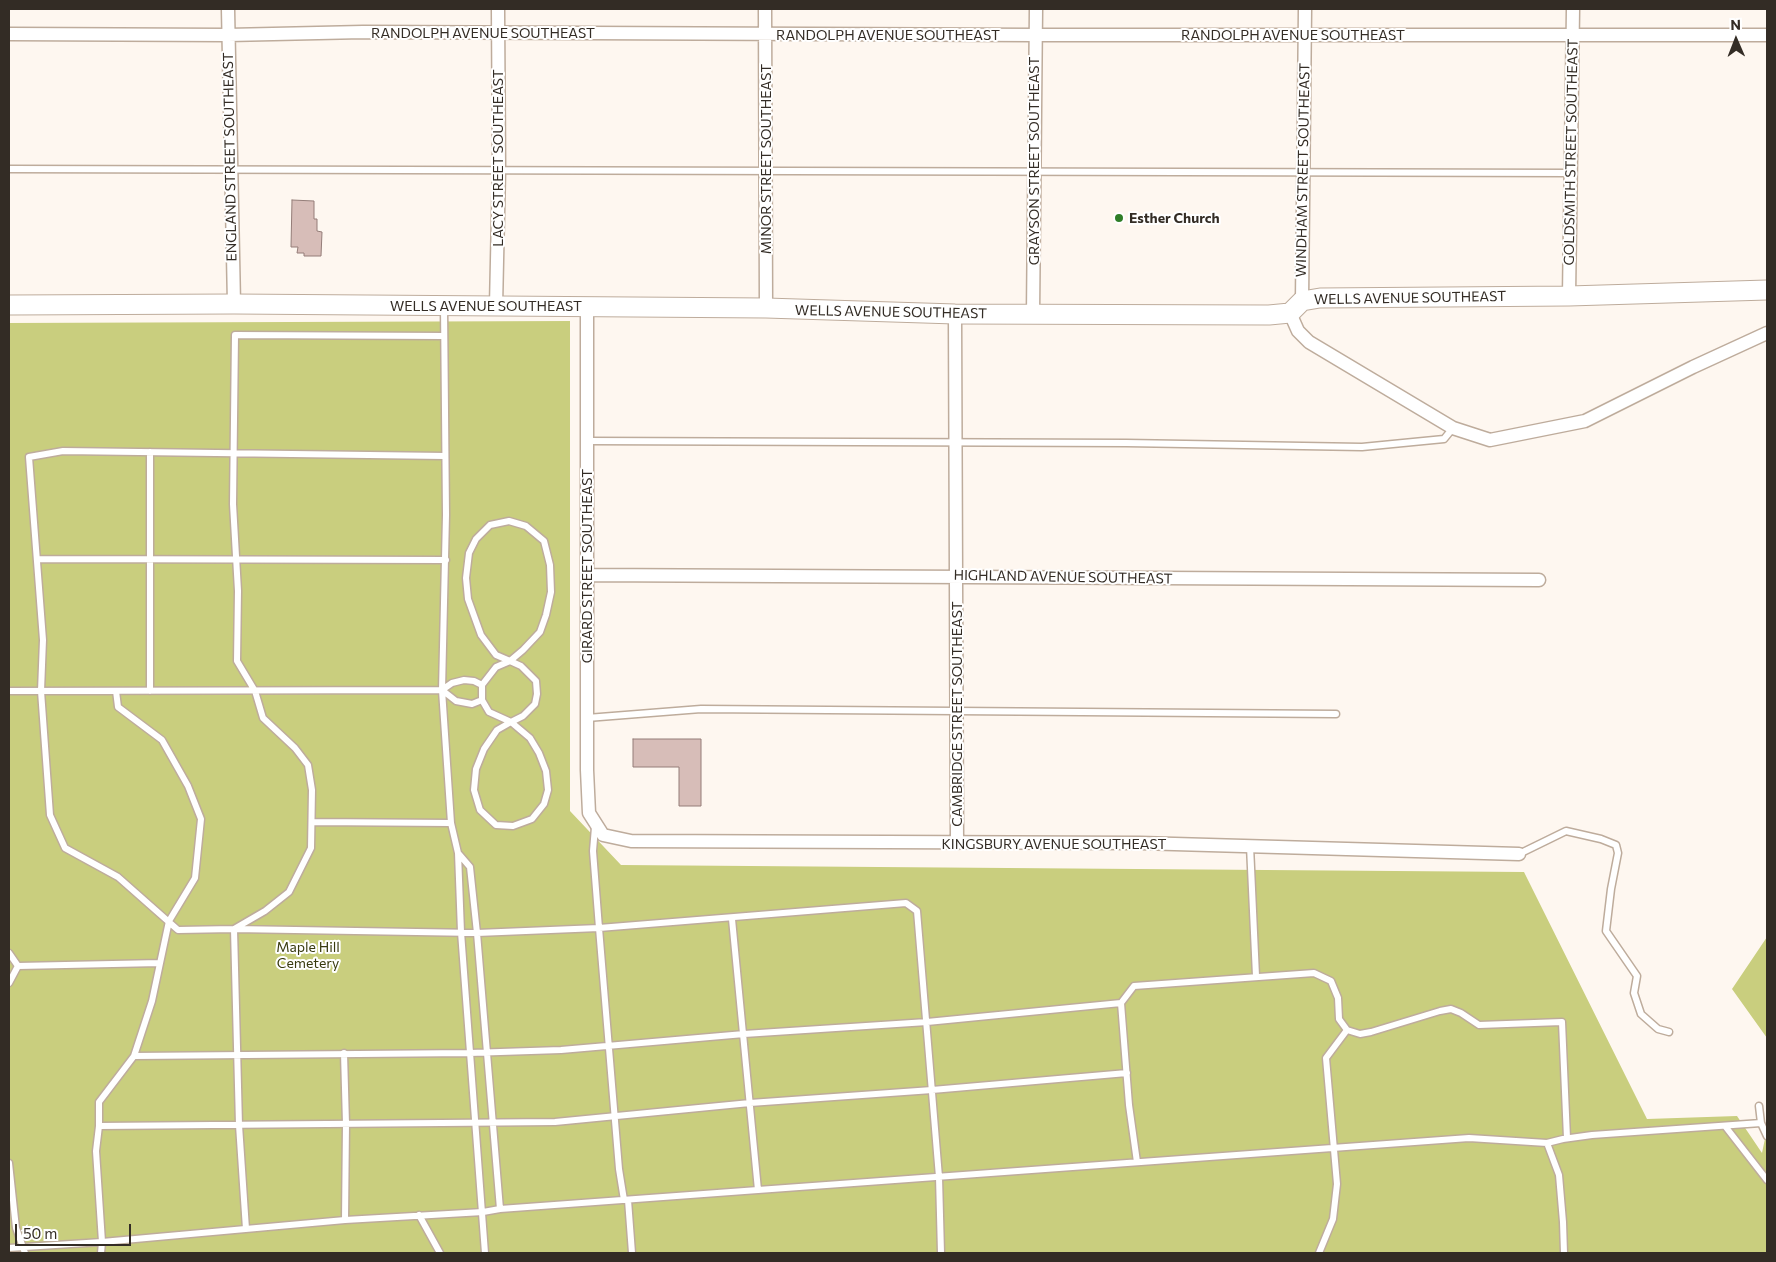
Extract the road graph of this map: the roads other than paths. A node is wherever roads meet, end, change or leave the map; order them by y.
1 (228, 9) edge
2 (498, 9) edge
3 (766, 9) edge
4 (1036, 9) edge
5 (1305, 9) edge
6 (1573, 9) edge
7 (498, 33) junction
8 (9, 34) edge
9 (766, 34) junction
10 (228, 35) junction
11 (1035, 35) junction
12 (1767, 35) edge
13 (1305, 36) junction
14 (1573, 36) junction
15 (9, 169) edge
16 (230, 169) junction
17 (499, 170) junction
18 (766, 171) junction
19 (1034, 172) junction
20 (1304, 172) junction
21 (1572, 173) junction
22 (1767, 290) edge
23 (1569, 296) junction
24 (234, 304) junction
25 (9, 305) edge
26 (444, 306) junction
27 (496, 306) junction
28 (587, 307) junction
29 (1296, 307) junction
30 (766, 308) junction
31 (956, 314) junction
32 (1033, 314) junction
33 (1767, 333) edge
34 (444, 336) junction
35 (1453, 428) junction
36 (587, 441) junction
37 (956, 442) junction
38 (150, 452) junction
39 (234, 453) junction
40 (445, 456) junction
41 (37, 560) junction
42 (150, 560) junction
43 (237, 560) junction
44 (446, 560) junction
45 (587, 574) junction
46 (956, 576) junction
47 (1539, 580) dead end
48 (510, 661) junction
49 (482, 686) junction
50 (442, 690) junction
51 (9, 691) edge
52 (42, 691) junction
53 (116, 691) junction
54 (150, 691) junction
55 (255, 691) junction
56 (482, 700) junction
57 (957, 711) junction
58 (1336, 714) dead end
59 (587, 718) junction
60 (511, 722) junction
61 (312, 822) junction
62 (451, 823) junction
63 (596, 824) junction
64 (957, 843) junction
65 (1250, 846) junction
66 (458, 853) junction
67 (1519, 854) joint
68 (732, 919) junction
69 (169, 921) junction
70 (598, 928) junction
71 (234, 929) junction
72 (461, 932) junction
73 (477, 932) junction
74 (9, 953) edge
75 (160, 963) junction
76 (18, 966) junction
77 (1256, 976) junction
78 (9, 983) edge
79 (1121, 1003) junction
80 (927, 1022) junction
81 (1347, 1030) junction
82 (1669, 1032) dead end
83 (744, 1034) junction
84 (608, 1045) junction
85 (344, 1053) junction
86 (470, 1053) junction
87 (487, 1053) junction
88 (237, 1055) junction
89 (134, 1056) junction
90 (1127, 1073) junction
91 (932, 1090) junction
92 (750, 1103) junction
93 (1759, 1106) dead end
94 (614, 1115) junction
95 (492, 1123) junction
96 (1761, 1123) junction
97 (239, 1124) junction
98 (346, 1124) junction
99 (475, 1124) junction
100 (99, 1126) junction
101 (1725, 1126) junction
102 (1767, 1136) edge
103 (1567, 1138) junction
104 (1547, 1143) junction
105 (1335, 1148) junction
106 (1137, 1162) junction
107 (9, 1163) edge
108 (939, 1177) junction
109 (1767, 1180) edge
110 (758, 1190) junction
111 (626, 1200) junction
112 (500, 1209) junction
113 (483, 1212) junction
114 (419, 1215) junction
115 (345, 1220) junction
116 (246, 1229) junction
117 (102, 1242) junction
118 (9, 1248) edge
119 (24, 1250) edge
120 (101, 1253) edge
121 (440, 1253) edge
122 (485, 1253) edge
123 (632, 1253) edge
124 (941, 1253) edge
125 (1319, 1253) edge
126 (1564, 1253) edge

1 - 10 street, ENGLAND STREET SOUTHEAST
2 - 7 street, LACY STREET SOUTHEAST
3 - 9 street, MINOR STREET SOUTHEAST
4 - 11 street, GRAYSON STREET SOUTHEAST
5 - 13 street, WINDHAM STREET SOUTHEAST
6 - 14 street, GOLDSMITH STREET SOUTHEAST
7 - 9 street, RANDOLPH AVENUE SOUTHEAST
7 - 10 street, RANDOLPH AVENUE SOUTHEAST
7 - 17 street, LACY STREET SOUTHEAST
8 - 10 street, RANDOLPH AVENUE SOUTHEAST
9 - 11 street, RANDOLPH AVENUE SOUTHEAST
9 - 18 street, MINOR STREET SOUTHEAST
10 - 16 street, ENGLAND STREET SOUTHEAST
11 - 13 street, RANDOLPH AVENUE SOUTHEAST
11 - 19 street, GRAYSON STREET SOUTHEAST
12 - 14 street, RANDOLPH AVENUE SOUTHEAST
13 - 14 street, RANDOLPH AVENUE SOUTHEAST
13 - 20 street, WINDHAM STREET SOUTHEAST
14 - 21 street, GOLDSMITH STREET SOUTHEAST
15 - 16 lane
16 - 17 lane
16 - 24 street, ENGLAND STREET SOUTHEAST
17 - 18 lane
17 - 27 street, LACY STREET SOUTHEAST
18 - 19 lane
18 - 30 street, MINOR STREET SOUTHEAST
19 - 20 lane
19 - 32 street, GRAYSON STREET SOUTHEAST
20 - 21 lane
20 - 29 street, WINDHAM STREET SOUTHEAST
21 - 23 street, GOLDSMITH STREET SOUTHEAST
22 - 23 street, WELLS AVENUE SOUTHEAST
23 - 29 street, WELLS AVENUE SOUTHEAST
24 - 25 street, WELLS AVENUE SOUTHEAST
24 - 26 street, WELLS AVENUE SOUTHEAST
26 - 27 street, WELLS AVENUE SOUTHEAST
26 - 34 lane
27 - 28 street, WELLS AVENUE SOUTHEAST
28 - 30 street, WELLS AVENUE SOUTHEAST
28 - 36 street, GIRARD STREET SOUTHEAST
29 - 32 street, WELLS AVENUE SOUTHEAST
29 - 35 street
30 - 31 street, WELLS AVENUE SOUTHEAST
31 - 32 street, WELLS AVENUE SOUTHEAST
31 - 37 street, CAMBRIDGE STREET SOUTHEAST
33 - 35 street
34 - 39 lane
34 - 40 lane
35 - 37 lane
36 - 37 lane
36 - 45 street, GIRARD STREET SOUTHEAST
37 - 46 street, CAMBRIDGE STREET SOUTHEAST
38 - 39 lane
38 - 41 lane
38 - 42 lane
39 - 40 lane
39 - 43 lane
40 - 44 lane
41 - 42 lane
41 - 52 lane
42 - 43 lane
42 - 54 lane
43 - 44 lane
43 - 55 lane
44 - 50 lane
45 - 46 street, HIGHLAND AVENUE SOUTHEAST
45 - 59 street, GIRARD STREET SOUTHEAST
46 - 47 street, HIGHLAND AVENUE SOUTHEAST
46 - 57 street, CAMBRIDGE STREET SOUTHEAST
48 - 48 lane
48 - 49 lane
48 - 60 lane
49 - 50 lane
49 - 56 lane
50 - 55 lane
50 - 56 lane
50 - 62 lane
51 - 52 lane
52 - 53 lane
52 - 69 lane
53 - 54 lane
53 - 69 lane
54 - 55 lane
55 - 61 lane
56 - 60 lane
57 - 58 lane
57 - 59 lane
57 - 64 street, CAMBRIDGE STREET SOUTHEAST
59 - 63 street, GIRARD STREET SOUTHEAST
60 - 60 lane
61 - 62 lane
61 - 71 lane
62 - 66 lane
63 - 64 street, KINGSBURY AVENUE SOUTHEAST
63 - 70 lane
64 - 65 street, KINGSBURY AVENUE SOUTHEAST
65 - 67 street, KINGSBURY AVENUE SOUTHEAST
65 - 77 lane
66 - 72 lane
66 - 73 lane
67 - 82 lane
68 - 70 lane
68 - 80 lane
68 - 83 lane
69 - 71 lane
69 - 75 lane
70 - 73 lane
70 - 84 lane
71 - 72 lane
71 - 88 lane
72 - 73 lane
72 - 86 lane
73 - 87 lane
74 - 76 lane
75 - 76 lane
75 - 89 lane
76 - 78 lane
77 - 79 lane
77 - 81 lane
79 - 80 lane
79 - 90 lane
80 - 83 lane
80 - 91 lane
81 - 103 lane
81 - 105 lane
83 - 84 lane
83 - 92 lane
84 - 87 lane
84 - 94 lane
85 - 86 lane
85 - 88 lane
85 - 98 lane
86 - 87 lane
86 - 99 lane
87 - 95 lane
88 - 89 lane
88 - 97 lane
89 - 100 lane
90 - 91 lane
90 - 106 lane
91 - 92 lane
91 - 108 lane
92 - 94 lane
92 - 110 lane
93 - 96 lane
94 - 95 lane
94 - 111 lane
95 - 99 lane
95 - 112 lane
96 - 101 lane
96 - 102 lane
97 - 98 lane
97 - 100 lane
97 - 116 lane
98 - 99 lane
98 - 115 lane
99 - 113 lane
100 - 117 lane
101 - 103 lane
101 - 109 lane
103 - 104 lane
104 - 105 lane
104 - 126 lane
105 - 106 lane
105 - 125 lane
106 - 108 lane
107 - 119 lane
108 - 110 lane
108 - 124 lane
110 - 111 lane
111 - 112 lane
111 - 123 lane
112 - 113 lane
113 - 114 lane
113 - 122 lane
114 - 115 lane
114 - 121 lane
115 - 116 lane
116 - 117 lane
117 - 119 lane
117 - 120 lane
118 - 119 lane

